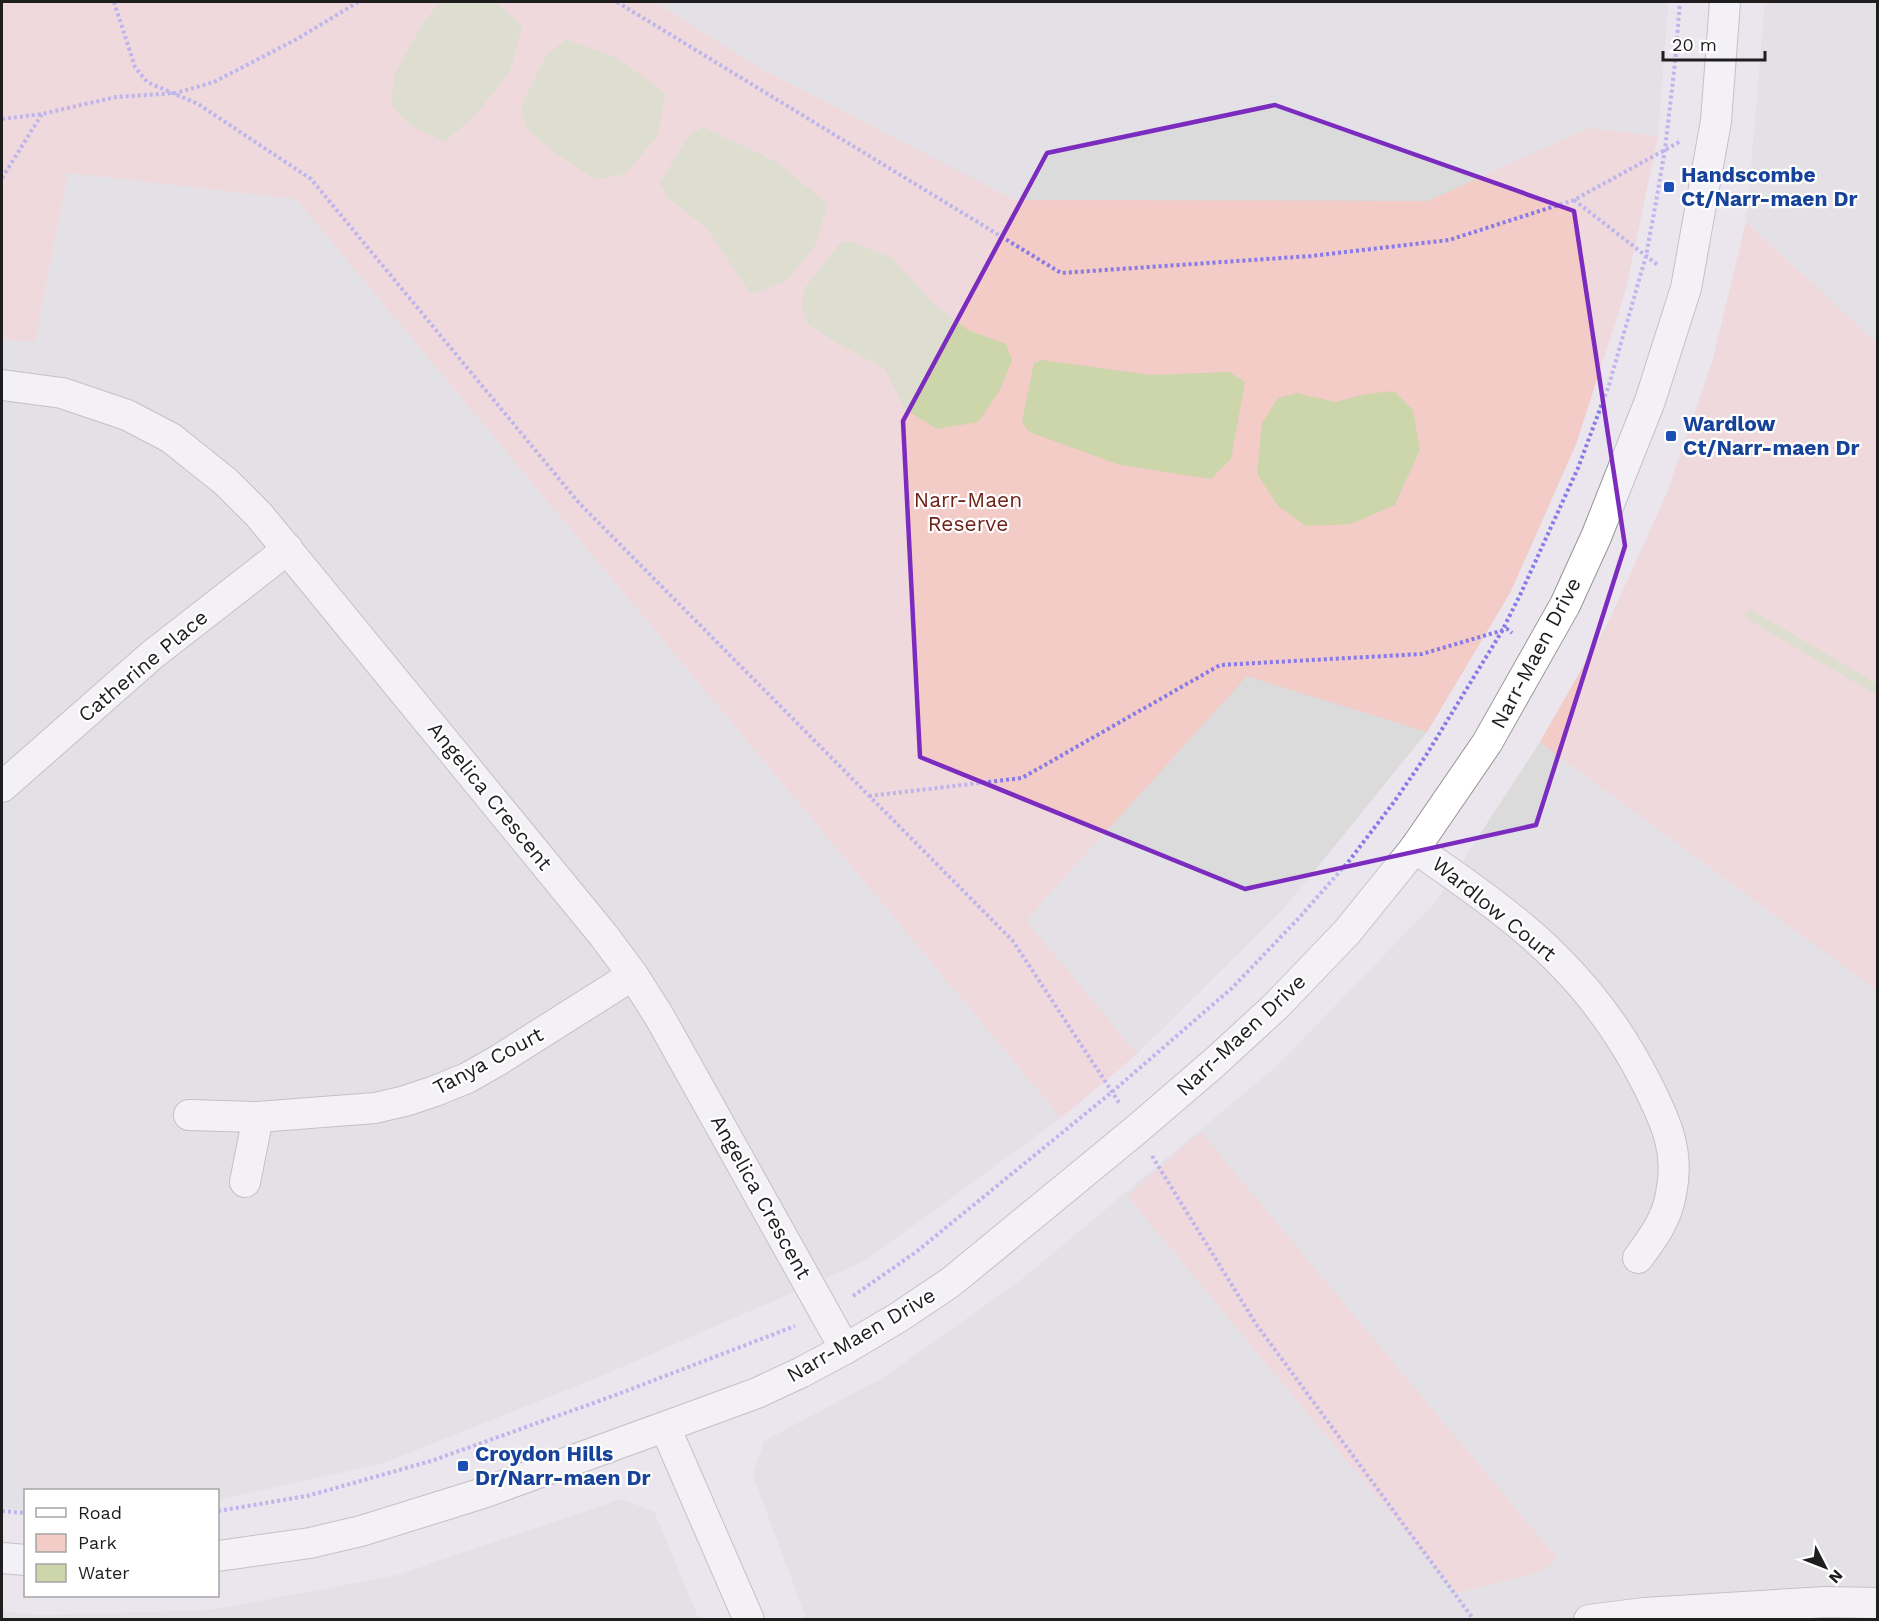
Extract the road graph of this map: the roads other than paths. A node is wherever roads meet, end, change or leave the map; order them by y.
1 (1725, 2) edge
2 (2, 385) edge
3 (288, 549) junction
4 (2, 787) edge
5 (1415, 848) junction
6 (633, 975) junction
7 (189, 1115) dead end
8 (258, 1118) junction
9 (245, 1182) dead end
10 (1638, 1258) dead end
11 (845, 1349) junction
12 (665, 1427) junction
13 (219, 1556) edge
14 (2, 1558) edge
15 (24, 1560) edge
16 (1878, 1603) edge
17 (749, 1620) edge
18 (1589, 1620) edge

1 - 5 street, Narr-Maen Drive
2 - 3 street, Angelica Crescent
3 - 4 street, Catherine Place
3 - 6 street, Angelica Crescent
5 - 10 street, Wardlow Court
5 - 11 street, Narr-Maen Drive
6 - 8 street, Tanya Court
6 - 11 street, Angelica Crescent
7 - 8 street, Tanya Court
8 - 9 street
11 - 12 street, Narr-Maen Drive
12 - 13 street, Narr-Maen Drive
12 - 17 street
14 - 15 street
16 - 18 street

